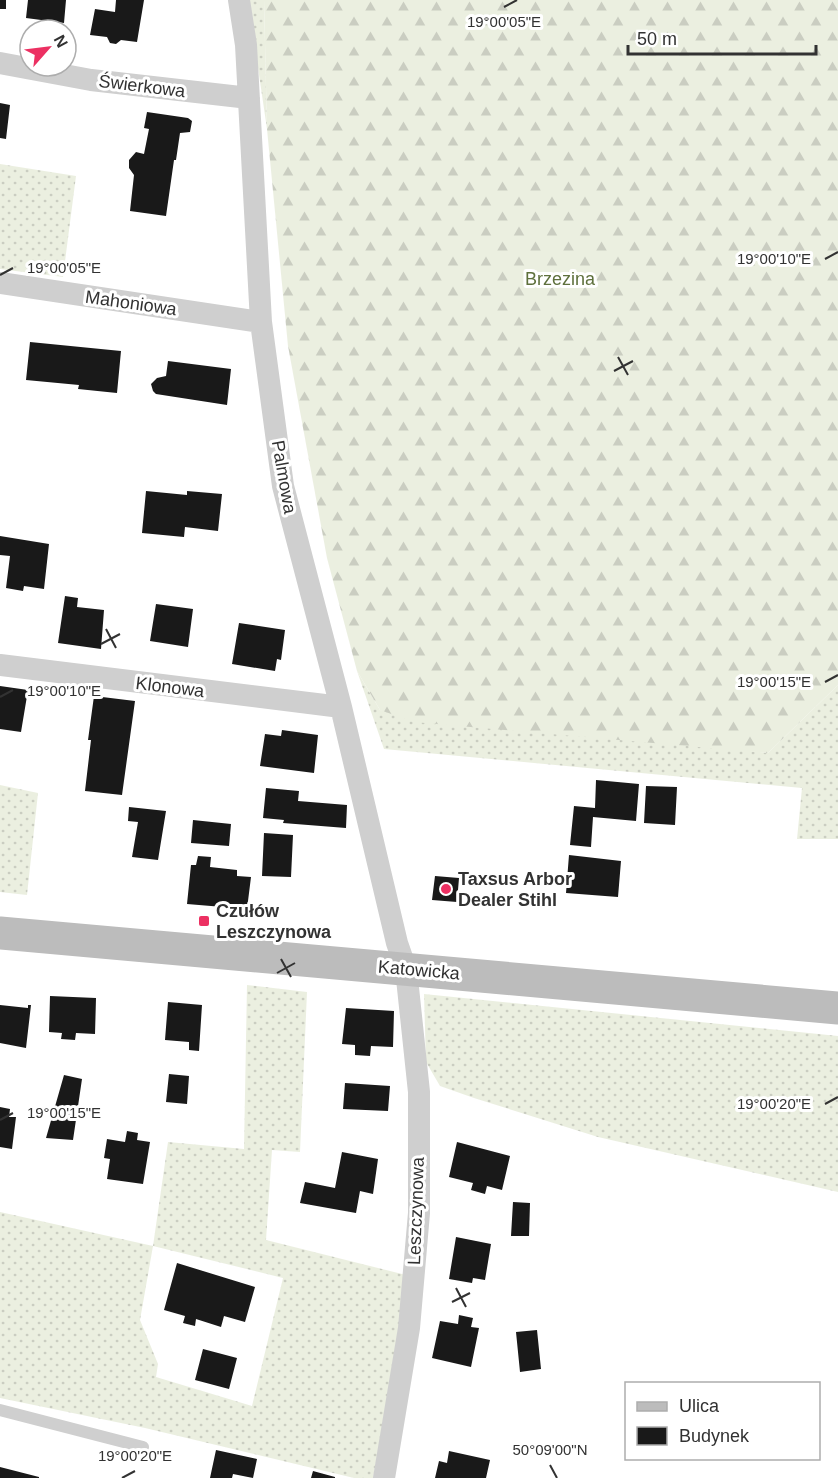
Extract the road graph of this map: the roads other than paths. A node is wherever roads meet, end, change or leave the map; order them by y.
1 (238, 0) edge
2 (0, 63) edge
3 (249, 99) junction
4 (0, 283) edge
5 (261, 322) junction
6 (0, 665) edge
7 (341, 707) junction
8 (0, 933) edge
9 (401, 956) junction
10 (838, 1008) edge
11 (0, 1410) edge
12 (143, 1447) dead end
13 (384, 1478) edge

1 - 3 street, Palmowa
2 - 3 street, Świerkowa
3 - 5 street, Palmowa
4 - 5 street, Mahoniowa
5 - 7 street, Palmowa
6 - 7 street, Klonowa
7 - 9 street, Palmowa
8 - 9 main road, Katowicka
9 - 10 main road, Katowicka
9 - 13 street, Leszczynowa
11 - 12 lane

